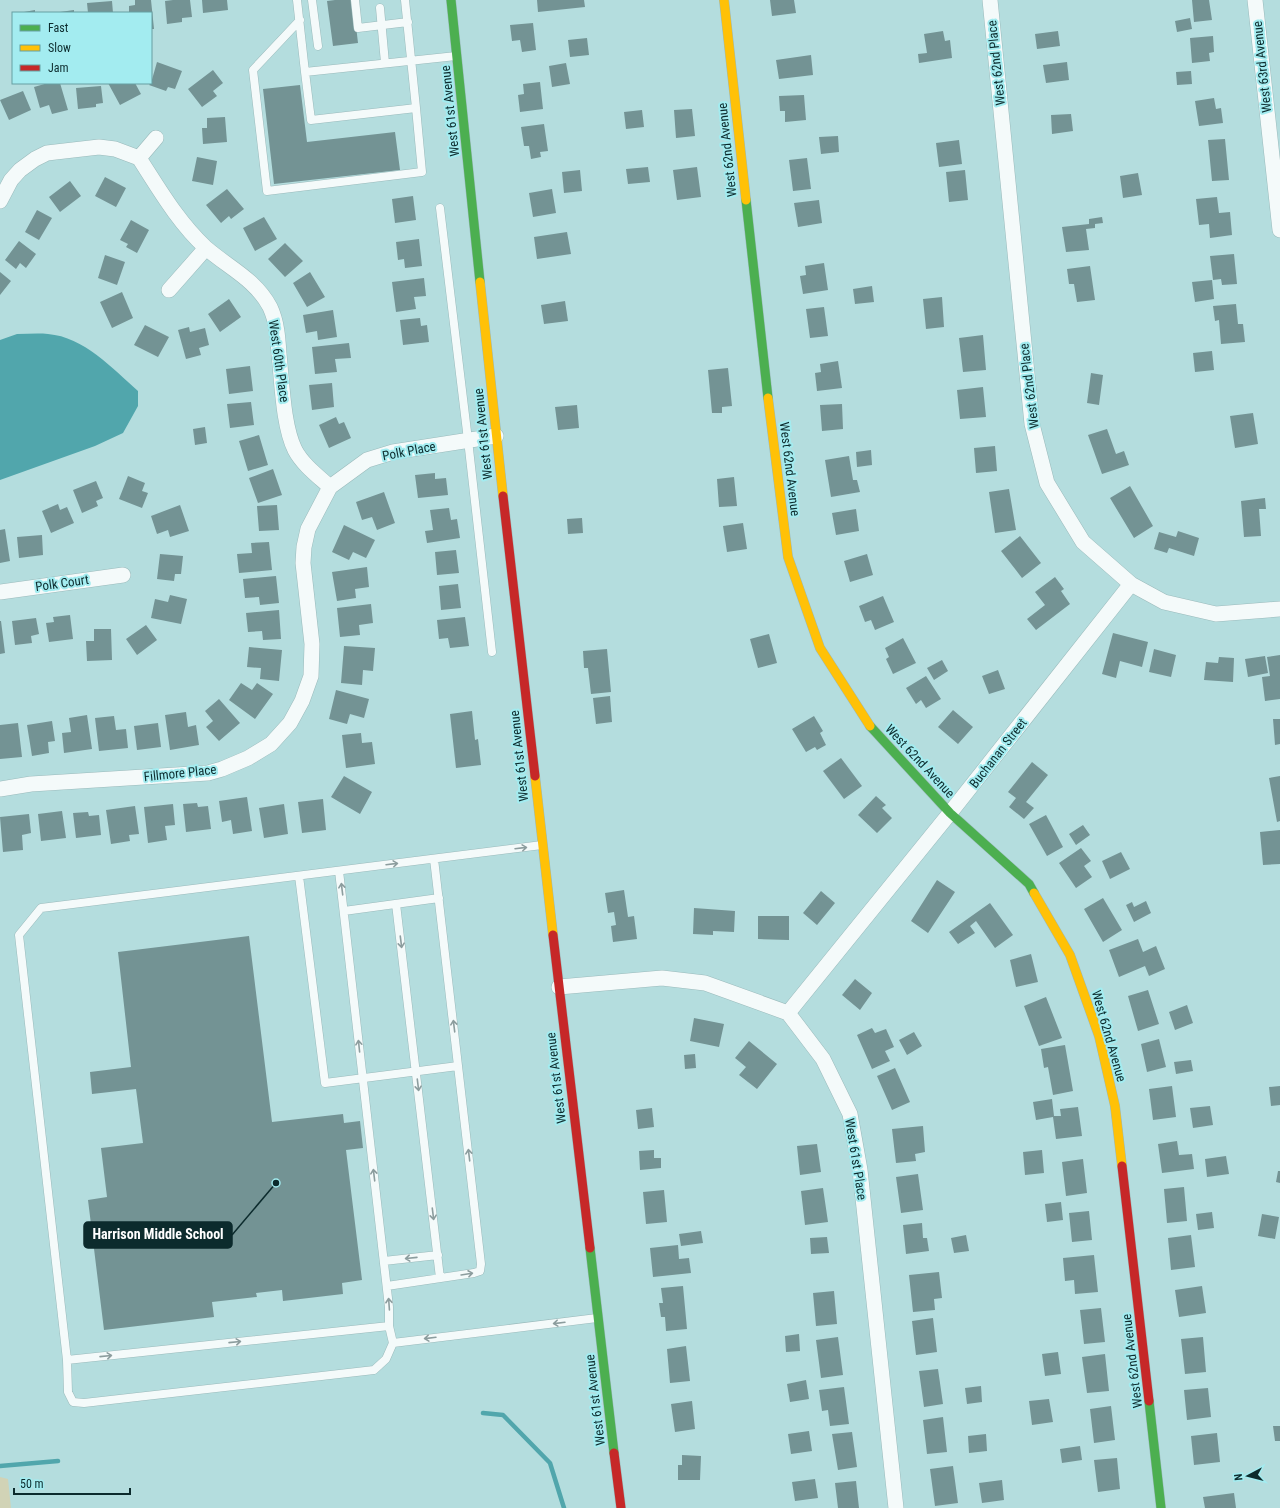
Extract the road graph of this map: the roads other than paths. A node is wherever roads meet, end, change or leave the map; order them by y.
1 (298, 0) edge
2 (312, 0) edge
3 (356, 0) edge
4 (405, 0) edge
5 (451, 0) edge
6 (724, 0) edge
7 (990, 0) edge
8 (1255, 0) edge
9 (380, 8) dead end
10 (300, 20) junction
11 (408, 22) junction
12 (382, 25) junction
13 (318, 46) dead end
14 (457, 56) junction
15 (412, 61) junction
16 (385, 63) junction
17 (305, 72) junction
18 (416, 108) junction
19 (156, 138) dead end
20 (139, 158) junction
21 (0, 201) edge
22 (440, 208) dead end
23 (1280, 230) edge
24 (206, 248) junction
25 (169, 290) dead end
26 (496, 436) junction
27 (468, 440) junction
28 (330, 487) junction
29 (123, 575) dead end
30 (1131, 584) junction
31 (0, 592) edge
32 (1280, 609) edge
33 (492, 652) dead end
34 (0, 789) edge
35 (950, 813) junction
36 (542, 845) junction
37 (434, 859) junction
38 (339, 871) junction
39 (299, 876) junction
40 (439, 898) junction
41 (396, 904) junction
42 (344, 910) junction
43 (559, 987) junction
44 (788, 1013) junction
45 (458, 1066) junction
46 (416, 1071) junction
47 (363, 1078) junction
48 (438, 1255) junction
49 (384, 1261) junction
50 (440, 1278) junction
51 (387, 1286) junction
52 (598, 1318) junction
53 (389, 1326) junction
54 (393, 1343) junction
55 (67, 1360) junction
56 (621, 1508) edge
57 (896, 1508) edge
58 (1161, 1508) edge

1 - 10 lane
2 - 13 lane
3 - 12 lane
4 - 11 lane
5 - 14 street, West 61st Avenue
6 - 35 street, West 62nd Avenue
7 - 30 street, West 62nd Place
8 - 23 street, West 63rd Avenue
9 - 12 lane
10 - 17 lane
10 - 18 lane
11 - 12 lane
11 - 15 lane
12 - 16 lane
14 - 15 lane
14 - 26 street, West 61st Avenue
15 - 16 lane
15 - 18 lane
16 - 17 lane
17 - 18 lane
19 - 20 street
20 - 21 street
20 - 24 street, West 60th Place
22 - 27 lane
24 - 25 street
24 - 28 street, West 60th Place
26 - 27 street, Polk Place
26 - 36 street, West 61st Avenue
27 - 28 street, Polk Place
27 - 33 lane
28 - 34 street, Fillmore Place
29 - 31 street, Polk Court
30 - 32 street, West 62nd Place
30 - 35 street, Buchanan Street
35 - 44 street, Buchanan Street
35 - 58 street, West 62nd Avenue
37 -> 36 lane
36 - 43 street, West 61st Avenue
38 -> 37 lane
37 - 40 lane
38 - 39 lane
42 -> 38 lane
39 - 47 lane
39 - 55 lane
40 - 41 lane
45 -> 40 lane
41 - 42 lane
41 -> 46 lane
47 -> 42 lane
43 - 44 street
43 - 52 street, West 61st Avenue
44 - 57 street, West 61st Place
45 - 46 lane
50 -> 45 lane
46 - 47 lane
46 -> 48 lane
49 -> 47 lane
48 -> 49 lane
48 - 50 lane
49 - 51 lane
50 - 51 lane
53 -> 51 lane
52 -> 54 lane
52 - 56 street, West 61st Avenue
53 - 54 lane
55 -> 53 lane
54 - 55 lane

